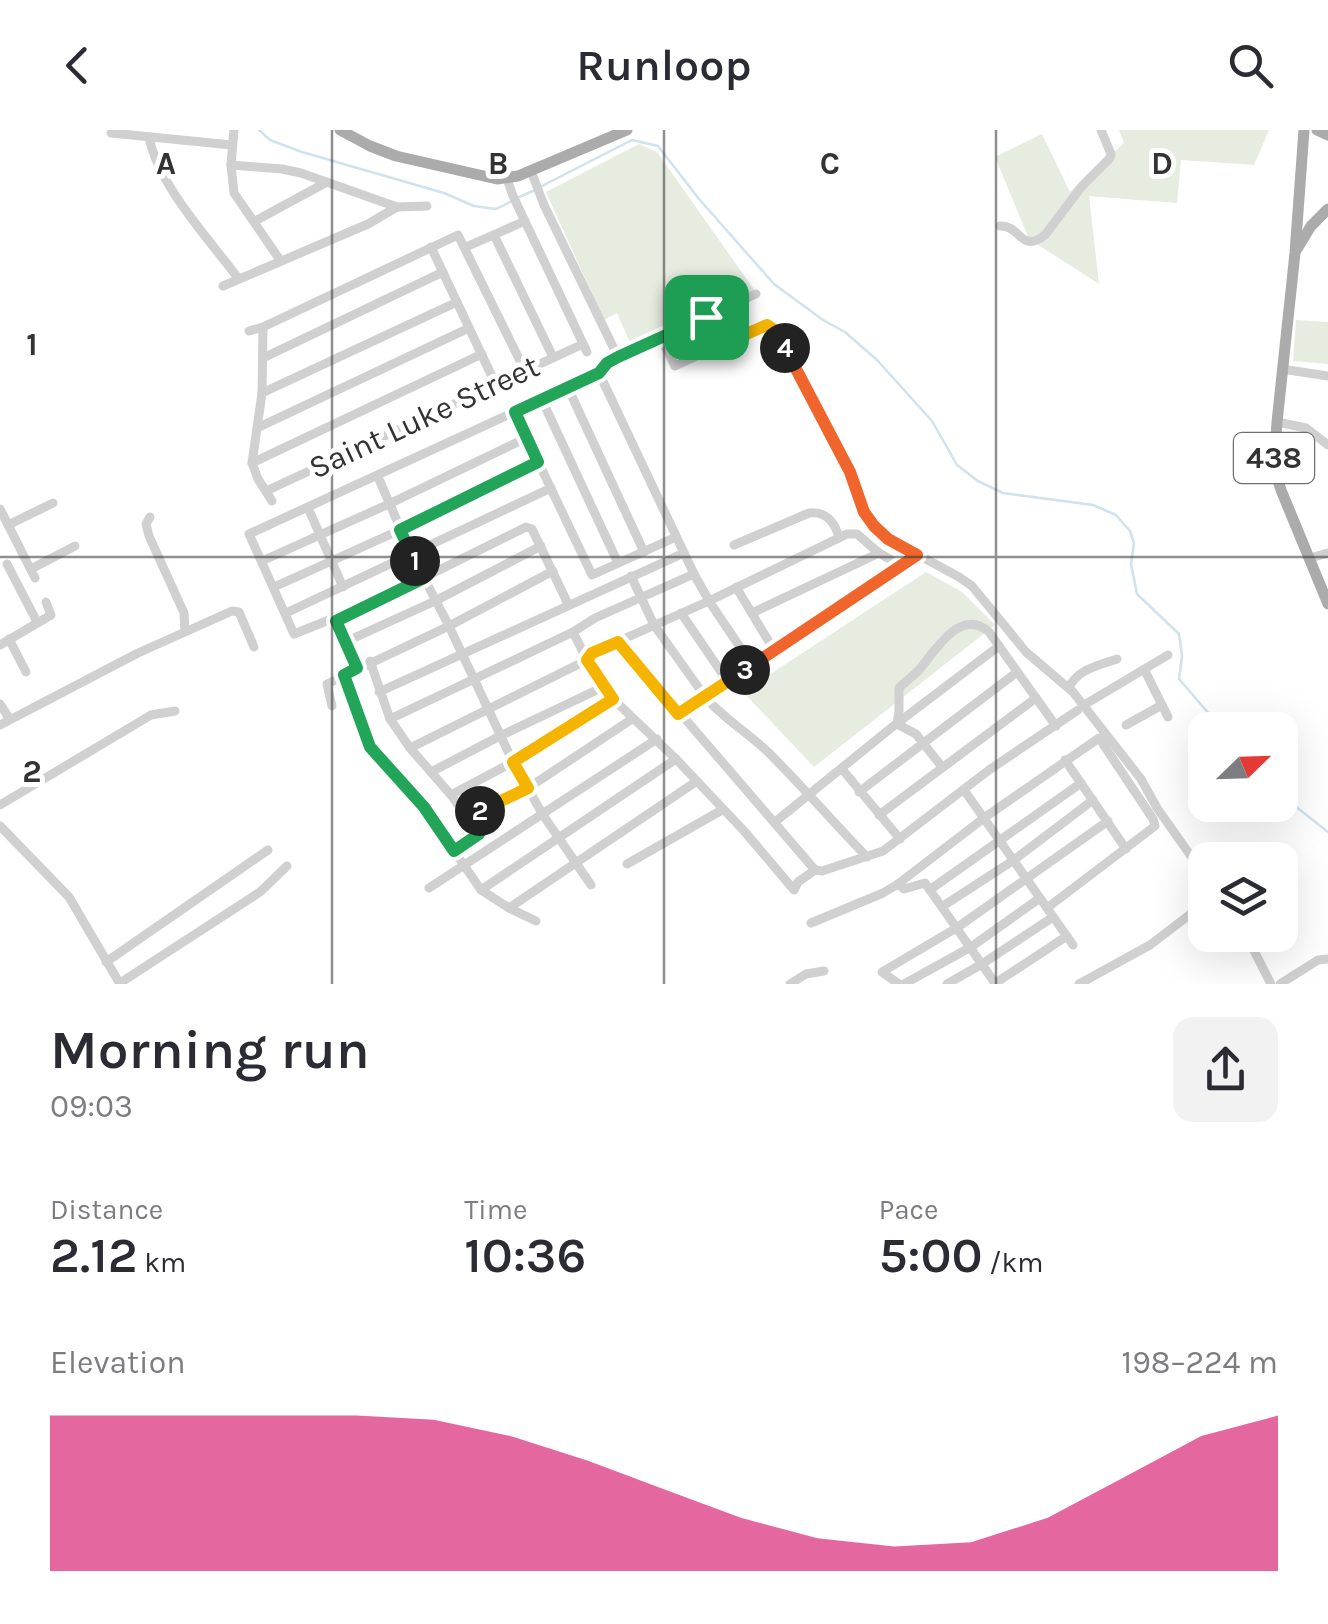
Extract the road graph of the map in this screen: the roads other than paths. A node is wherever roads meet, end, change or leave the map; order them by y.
1 (234, 130) edge
2 (340, 130) edge
3 (626, 130) edge
4 (1101, 130) edge
5 (1304, 130) edge
6 (1317, 130) edge
7 (111, 133) dead end
8 (1328, 136) edge
9 (149, 137) junction
10 (232, 145) junction
11 (231, 165) junction
12 (530, 172) junction
13 (507, 178) junction
14 (327, 182) junction
15 (427, 206) dead end
16 (397, 207) junction
17 (1328, 209) edge
18 (522, 216) junction
19 (254, 221) junction
20 (1000, 226) dead end
21 (494, 235) junction
22 (432, 246) junction
23 (466, 248) junction
24 (1295, 253) junction
25 (280, 260) junction
26 (443, 272) junction
27 (238, 278) junction
28 (223, 286) dead end
29 (756, 294) dead end
30 (458, 302) junction
31 (706, 317) junction
32 (263, 327) junction
33 (469, 328) junction
34 (250, 331) dead end
35 (662, 338) junction
36 (719, 346) junction
37 (482, 354) junction
38 (553, 357) junction
39 (618, 357) junction
40 (263, 358) junction
41 (1282, 368) junction
42 (525, 371) junction
43 (599, 373) junction
44 (1328, 376) edge
45 (496, 385) junction
46 (568, 388) junction
47 (262, 393) junction
48 (542, 400) junction
49 (515, 412) junction
50 (1277, 422) junction
51 (257, 428) junction
52 (526, 438) junction
53 (1328, 444) edge
54 (538, 462) junction
55 (252, 463) junction
56 (378, 476) junction
57 (551, 488) junction
58 (266, 491) junction
59 (272, 501) dead end
60 (54, 502) dead end
61 (389, 504) junction
62 (308, 508) junction
63 (0, 509) edge
64 (150, 516) dead end
65 (8, 525) junction
66 (400, 530) junction
67 (320, 535) junction
68 (676, 537) junction
69 (839, 538) junction
70 (74, 546) dead end
71 (541, 546) junction
72 (734, 546) dead end
73 (644, 552) junction
74 (879, 553) junction
75 (1328, 553) edge
76 (684, 554) junction
77 (412, 555) junction
78 (917, 555) junction
79 (1310, 558) junction
80 (262, 561) junction
81 (331, 562) junction
82 (618, 563) junction
83 (7, 564) dead end
84 (900, 566) junction
85 (553, 571) junction
86 (694, 574) junction
87 (631, 576) junction
88 (424, 578) junction
89 (343, 587) junction
90 (736, 587) junction
91 (274, 588) junction
92 (642, 598) junction
93 (435, 601) junction
94 (709, 601) junction
95 (46, 602) dead end
96 (568, 604) junction
97 (1328, 604) edge
98 (286, 612) junction
99 (681, 613) junction
100 (752, 613) junction
101 (336, 621) junction
102 (38, 622) junction
103 (448, 626) junction
104 (654, 626) junction
105 (185, 632) junction
106 (573, 632) junction
107 (5, 642) edge
108 (345, 642) junction
109 (618, 642) junction
110 (999, 646) junction
111 (254, 647) dead end
112 (774, 650) junction
113 (462, 654) junction
114 (1168, 655) dead end
115 (1117, 659) dead end
116 (587, 660) junction
117 (370, 662) junction
118 (752, 666) junction
119 (357, 668) junction
120 (1145, 671) junction
121 (26, 672) dead end
122 (1017, 672) junction
123 (344, 675) junction
124 (473, 680) junction
125 (728, 682) junction
126 (603, 687) junction
127 (1069, 688) junction
128 (379, 692) junction
129 (706, 698) junction
130 (1036, 698) junction
131 (613, 699) junction
132 (0, 704) edge
133 (1162, 705) junction
134 (332, 706) dead end
135 (1081, 708) junction
136 (487, 709) junction
137 (175, 711) dead end
138 (678, 714) junction
139 (1168, 717) dead end
140 (390, 719) junction
141 (632, 719) junction
142 (4, 722) edge
143 (896, 724) junction
144 (1126, 725) dead end
145 (1056, 726) junction
146 (500, 736) junction
147 (657, 739) junction
148 (925, 743) junction
149 (410, 748) junction
150 (676, 759) junction
151 (1065, 760) junction
152 (513, 762) junction
153 (942, 766) junction
154 (842, 768) junction
155 (431, 772) junction
156 (696, 782) junction
157 (1081, 783) junction
158 (528, 788) junction
159 (964, 790) junction
160 (859, 792) junction
161 (451, 795) junction
162 (809, 796) junction
163 (1093, 800) junction
164 (0, 806) edge
165 (722, 810) junction
166 (879, 814) junction
167 (544, 815) junction
168 (467, 816) junction
169 (984, 818) junction
170 (1108, 821) junction
171 (775, 822) junction
172 (0, 826) edge
173 (559, 838) junction
174 (900, 839) junction
175 (1000, 840) junction
176 (1126, 849) junction
177 (268, 850) dead end
178 (454, 851) junction
179 (1188, 851) edge
180 (867, 857) junction
181 (1014, 860) junction
182 (576, 862) junction
183 (627, 864) dead end
184 (287, 866) dead end
185 (465, 866) junction
186 (815, 870) junction
187 (1027, 880) junction
188 (898, 884) junction
189 (591, 885) dead end
190 (429, 888) dead end
191 (930, 889) junction
192 (481, 890) junction
193 (1040, 898) junction
194 (943, 906) junction
195 (508, 908) junction
196 (1050, 912) junction
197 (1188, 916) edge
198 (536, 921) dead end
199 (810, 923) dead end
200 (958, 927) junction
201 (971, 947) junction
202 (1254, 952) edge
203 (1328, 959) edge
204 (106, 962) junction
205 (982, 964) junction
206 (824, 971) dead end
207 (1269, 981) edge
208 (120, 983) edge
209 (790, 984) edge
210 (899, 984) edge
211 (947, 984) edge
212 (995, 984) edge
213 (1079, 984) edge
214 (1254, 984) edge
215 (1280, 984) edge

1 - 10 street
2 - 13 main road
3 - 12 main road
4 - 20 street
5 - 24 main road
6 - 8 main road
7 - 9 street
9 - 10 street
9 - 27 street
10 - 11 street
11 - 14 street
11 - 19 street
12 - 13 main road
12 - 39 street
13 - 18 street
14 - 16 street
14 - 19 street
15 - 16 street
16 - 25 street
17 - 24 main road, 438
18 - 21 street
18 - 38 street, Saint Luke Street
19 - 25 street
21 - 23 street
21 - 38 street
22 - 23 street
22 - 26 street
22 - 32 street
23 - 42 street
24 - 41 main road, 438
25 - 27 street
26 - 30 street
26 - 40 street
27 - 28 street
29 - 31 street
30 - 33 street
30 - 47 street
31 - 35 street
31 - 36 street
32 - 34 street
32 - 40 street
33 - 37 street
33 - 51 street
35 - 36 street
35 - 39 street
36 - 78 street
37 - 45 street
37 - 55 street
38 - 42 street, Saint Luke Street
39 - 43 street
40 - 47 street
41 - 44 street
41 - 50 main road, 438
42 - 45 street, Saint Luke Street
43 - 46 street
43 - 68 street
45 - 58 street, Saint Luke Street
46 - 48 street
46 - 73 street
47 - 51 street
48 - 49 street
48 - 82 street
49 - 52 street
49 - 56 street
50 - 53 street
50 - 79 main road, 438
51 - 55 street
52 - 54 street
52 - 61 street
54 - 57 street
54 - 66 street
55 - 58 street
56 - 61 street
56 - 62 street
57 - 77 street
57 - 82 street
58 - 59 street
60 - 65 street
61 - 66 street
61 - 67 street
62 - 67 street
62 - 80 street
63 - 65 street
64 - 105 street
65 - 70 street
66 - 77 street
66 - 81 street
67 - 80 street
67 - 81 street
68 - 73 street
68 - 76 street
69 - 72 street
69 - 74 street
69 - 90 street
71 - 85 street
71 - 88 street
71 - 93 street
73 - 82 street
74 - 84 street
74 - 100 street
75 - 79 street
76 - 86 street
76 - 87 street
77 - 88 street
77 - 89 street
78 - 84 street
78 - 127 street
79 - 97 main road, 438
80 - 91 street
81 - 89 street
81 - 91 street
83 - 102 street
84 - 112 street
85 - 96 street
85 - 103 street
86 - 92 street
86 - 94 street
87 - 92 street
87 - 96 street
88 - 93 street
88 - 101 street
89 - 98 street
90 - 94 street
90 - 100 street
91 - 98 street
92 - 104 street
92 - 106 street
93 - 103 street
93 - 108 street
94 - 99 street
94 - 118 street
95 - 102 street
96 - 113 street
98 - 101 street
99 - 104 street
99 - 125 street
100 - 112 street
101 - 108 street
102 - 107 street
103 - 113 street
103 - 117 street
104 - 109 street
104 - 129 street
105 - 111 street
105 - 142 street
106 - 116 street
106 - 124 street
107 - 121 street
108 - 119 street
109 - 116 street
109 - 138 street
110 - 122 street
110 - 143 street
110 - 143 street
112 - 118 street
113 - 124 street
113 - 128 street
114 - 120 street
115 - 127 street
116 - 126 street
116 - 136 street
117 - 119 street
117 - 128 street
118 - 125 street
119 - 123 street
120 - 133 street
120 - 135 street
122 - 130 street
122 - 148 street
123 - 134 street
123 - 178 street
124 - 136 street
124 - 140 street
125 - 129 street
126 - 131 street
126 - 146 street
127 - 135 street
128 - 140 street
129 - 138 street
129 - 162 street
130 - 145 street
130 - 153 street
131 - 141 street
131 - 152 street
132 - 142 street
133 - 139 street
133 - 144 street
135 - 145 street
135 - 179 street
136 - 146 street
136 - 149 street
137 - 164 street
138 - 171 street
140 - 149 street
141 - 147 street
141 - 158 street
143 - 148 street
143 - 154 street
145 - 159 street
146 - 152 street
146 - 155 street
147 - 150 street
147 - 167 street
148 - 153 street
148 - 160 street
149 - 155 street
150 - 156 street
150 - 173 street
151 - 157 street
151 - 169 street
151 - 176 street
152 - 158 street
152 - 161 street
153 - 166 street
154 - 160 street
154 - 162 street
155 - 161 street
156 - 165 street
156 - 182 street
157 - 163 street
157 - 175 street
158 - 167 street
158 - 168 street
159 - 169 street
159 - 174 street
160 - 166 street
161 - 168 street
162 - 171 street
162 - 180 street
163 - 170 street
163 - 181 street
165 - 183 street
165 - 186 street
166 - 174 street
167 - 173 street
167 - 185 street
168 - 178 street
169 - 175 street
169 - 188 street
170 - 176 street
170 - 187 street
171 - 186 street
172 - 204 street
173 - 182 street
173 - 192 street
174 - 180 street
175 - 181 street
175 - 191 street
176 - 196 street
177 - 204 street
178 - 185 street
180 - 186 street
181 - 187 street
181 - 194 street
182 - 189 street
182 - 195 street
184 - 208 street
185 - 190 street
185 - 192 street
187 - 193 street
187 - 200 street
188 - 191 street
188 - 199 street
191 - 194 street
192 - 195 street
193 - 196 street
193 - 201 street
194 - 200 street
195 - 198 street
196 - 205 street
196 - 212 street
197 - 213 street
200 - 201 street
200 - 210 street
201 - 205 street
201 - 210 street
202 - 207 street
203 - 215 street
204 - 208 street
205 - 211 street
205 - 212 street
206 - 209 street
207 - 214 street

